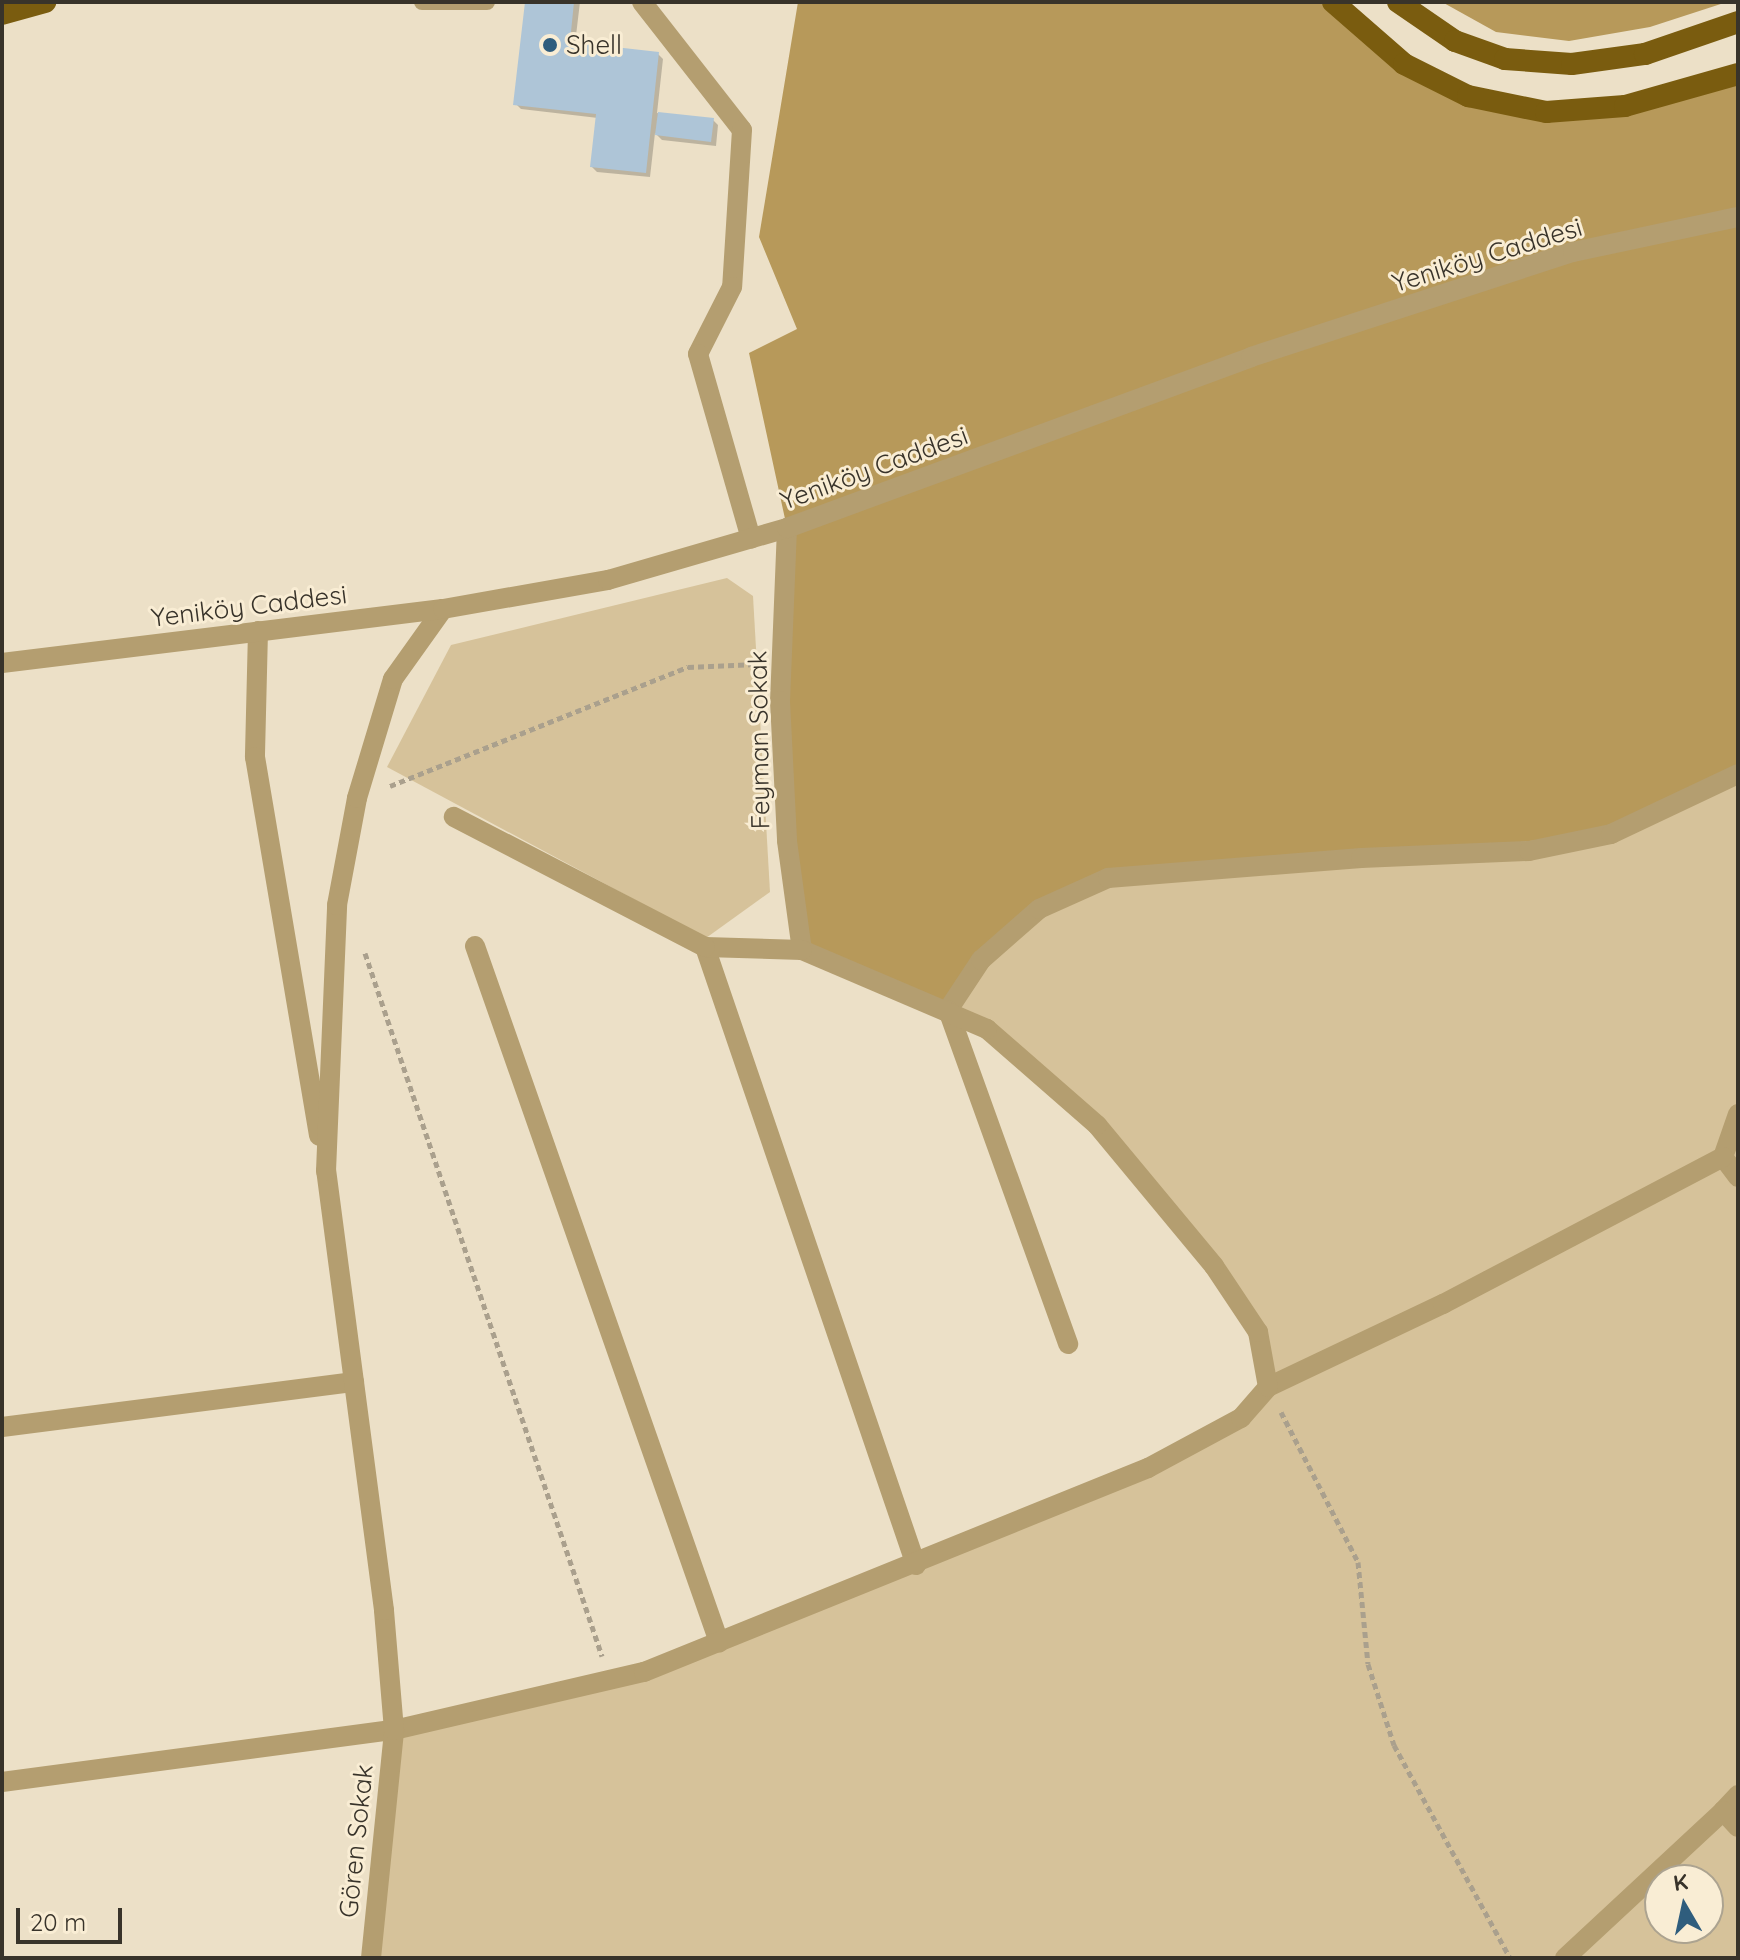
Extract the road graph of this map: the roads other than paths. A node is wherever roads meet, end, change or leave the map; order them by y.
1 (45, 2) edge
2 (422, 2) edge
3 (487, 2) edge
4 (642, 2) edge
5 (1333, 2) edge
6 (1398, 2) edge
7 (2, 14) edge
8 (1738, 22) edge
9 (1738, 74) edge
10 (1738, 217) edge
11 (787, 528) junction
12 (751, 539) junction
13 (443, 609) junction
14 (258, 631) junction
15 (2, 663) edge
16 (1738, 774) edge
17 (454, 817) dead end
18 (475, 946) dead end
19 (705, 947) junction
20 (802, 950) junction
21 (948, 1010) junction
22 (1738, 1114) edge
23 (1723, 1157) junction
24 (326, 1171) junction
25 (1738, 1177) edge
26 (1068, 1344) dead end
27 (354, 1382) junction
28 (1268, 1387) junction
29 (2, 1427) edge
30 (916, 1565) junction
31 (719, 1642) junction
32 (394, 1730) junction
33 (2, 1782) edge
34 (1738, 1795) edge
35 (1723, 1811) junction
36 (1738, 1827) edge
37 (371, 1958) edge
38 (1565, 1958) edge

1 - 7 highway
2 - 3 lane
4 - 12 street
5 - 9 highway
6 - 8 highway
10 - 11 street, Yeniköy Caddesi
11 - 12 street, Yeniköy Caddesi
11 - 20 street, Feyman Sokak
12 - 13 street, Yeniköy Caddesi
13 - 14 street, Yeniköy Caddesi
13 - 24 street
14 - 15 street, Yeniköy Caddesi
14 - 24 street
16 - 21 street
17 - 19 street
18 - 31 street
19 - 20 street
19 - 30 street
20 - 21 street
21 - 26 street
21 - 28 street
22 - 23 street
23 - 25 street
23 - 28 street
24 - 27 street, Gören Sokak
27 - 29 street
27 - 32 street, Gören Sokak
28 - 30 street
30 - 31 street
31 - 32 street
32 - 33 street
32 - 37 street, Gören Sokak
34 - 35 street
35 - 36 street
35 - 38 street

